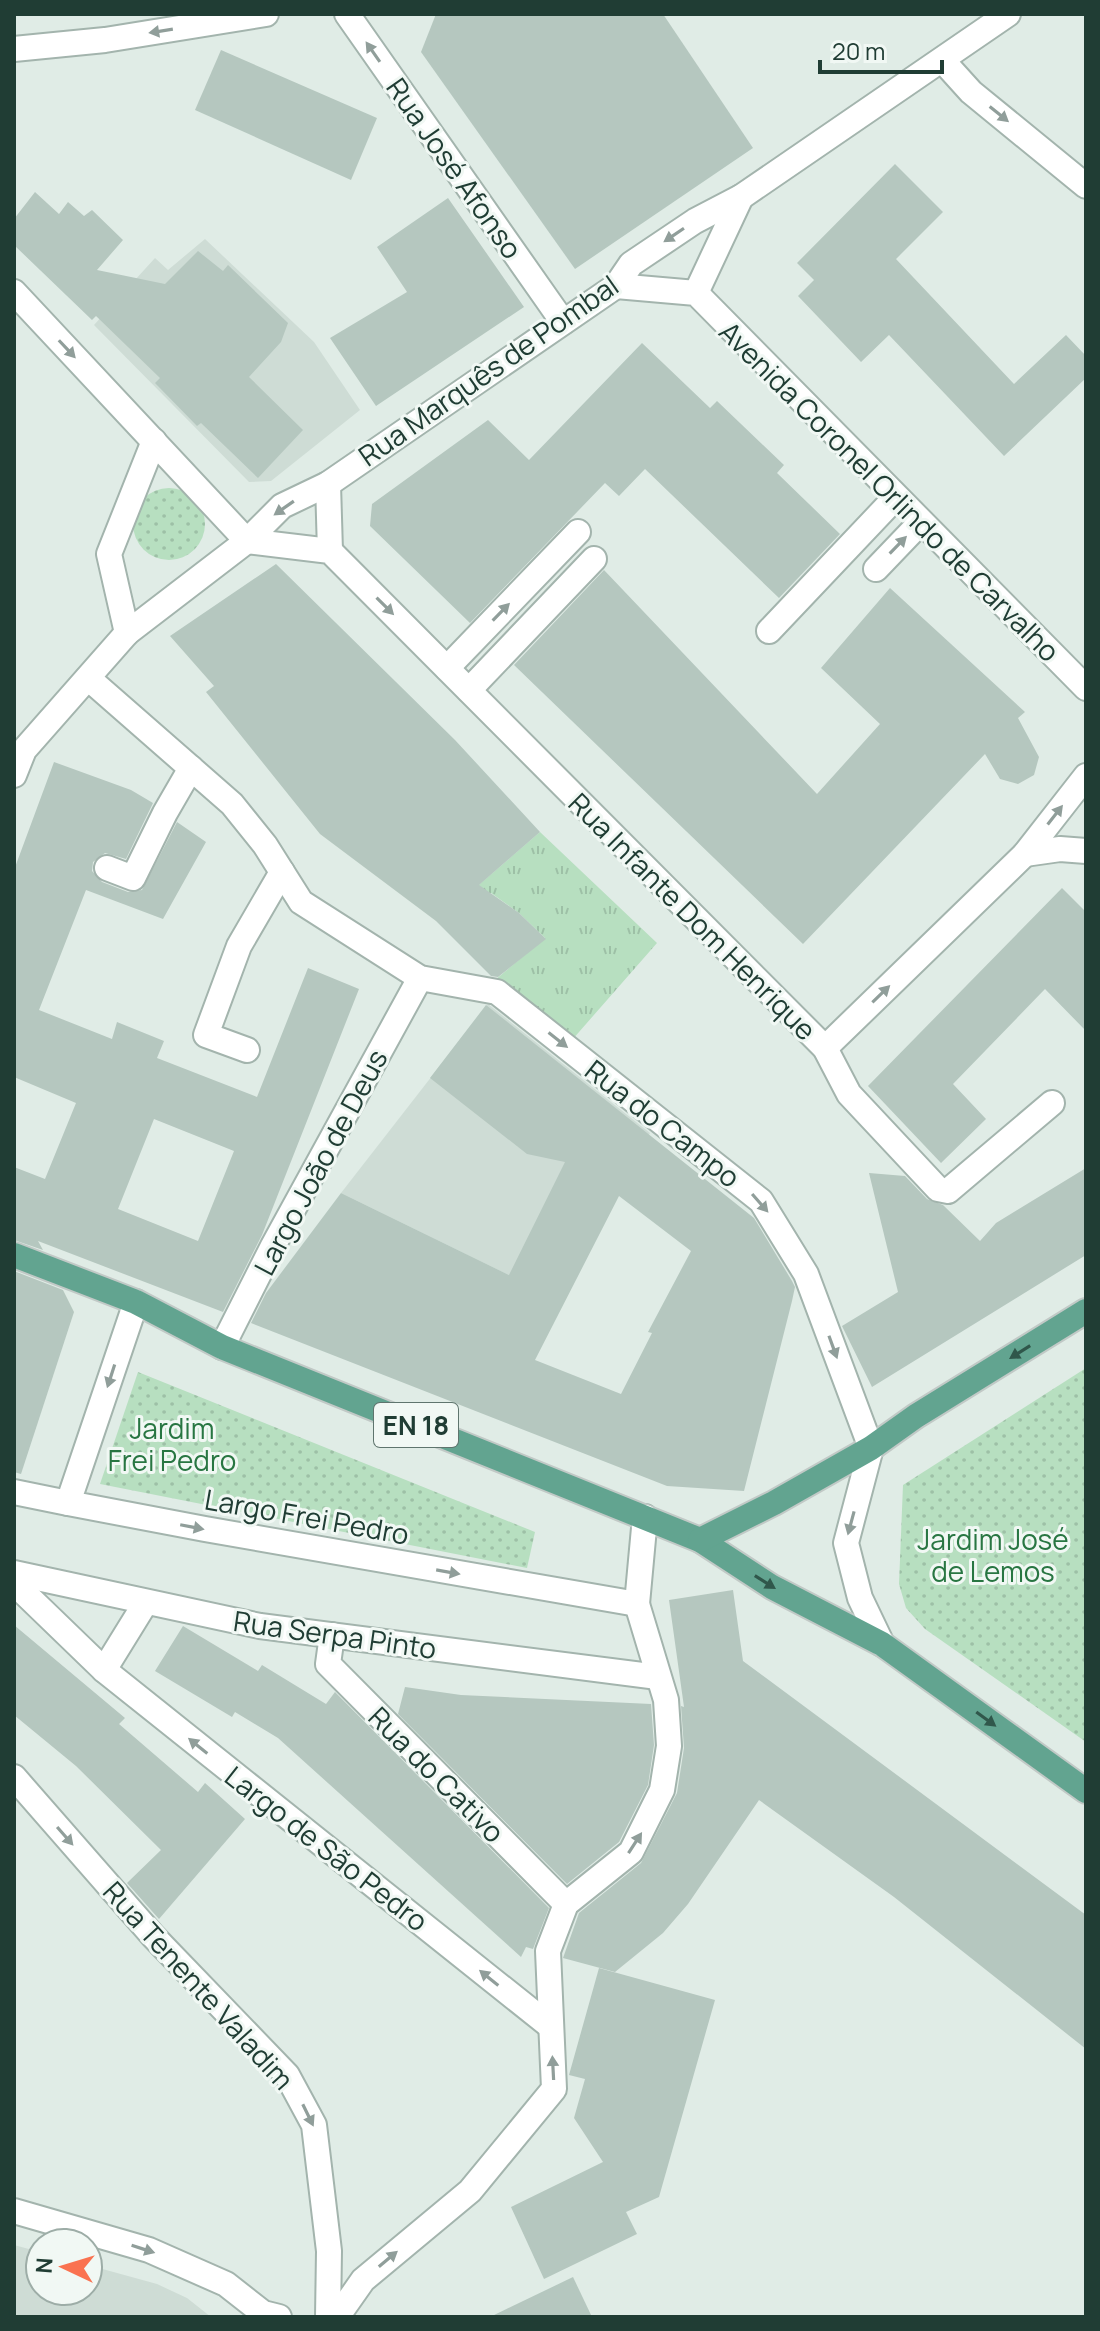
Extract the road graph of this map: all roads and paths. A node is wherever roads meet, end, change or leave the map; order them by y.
1 (266, 14) edge
2 (347, 14) edge
3 (1008, 14) edge
4 (14, 49) edge
5 (943, 61) junction
6 (1086, 186) edge
7 (741, 197) junction
8 (616, 286) junction
9 (14, 292) edge
10 (696, 293) junction
11 (563, 322) junction
12 (154, 441) junction
13 (328, 484) junction
14 (896, 497) junction
15 (921, 522) junction
16 (578, 532) dead end
17 (247, 541) junction
18 (330, 551) junction
19 (594, 559) dead end
20 (876, 569) dead end
21 (769, 631) dead end
22 (127, 633) junction
23 (447, 668) junction
24 (88, 678) junction
25 (1086, 688) edge
26 (469, 690) junction
27 (191, 768) junction
28 (14, 775) edge
29 (1086, 776) edge
30 (1086, 851) edge
31 (1025, 854) junction
32 (107, 868) dead end
33 (282, 872) junction
34 (420, 978) junction
35 (825, 1048) junction
36 (247, 1050) dead end
37 (1052, 1103) dead end
38 (14, 1255) edge
39 (136, 1302) junction
40 (1086, 1311) edge
41 (222, 1347) junction
42 (871, 1448) junction
43 (14, 1492) edge
44 (68, 1503) junction
45 (645, 1517) junction
46 (700, 1540) junction
47 (14, 1573) edge
48 (14, 1583) edge
49 (146, 1602) junction
50 (637, 1604) junction
51 (332, 1635) junction
52 (882, 1644) junction
53 (104, 1670) junction
54 (658, 1677) junction
55 (14, 1777) edge
56 (1086, 1791) edge
57 (566, 1904) junction
58 (550, 2026) junction
59 (14, 2211) edge
60 (279, 2317) edge
61 (328, 2317) edge
62 (337, 2317) edge

1 -> 4 street
11 -> 2 street, Rua José Afonso
3 - 5 street, Rua Marquês de Pombal
5 -> 6 street
5 - 7 street, Rua Marquês de Pombal
7 -> 8 street, Rua Marquês de Pombal
7 - 10 street
8 - 10 street
8 - 11 street, Rua Marquês de Pombal
9 -> 12 street
10 - 14 street, Avenida Coronel Orlindo de Carvalho
11 - 13 street, Rua Marquês de Pombal
12 - 17 street
12 - 22 street
13 -> 17 street, Rua Marquês de Pombal
13 - 18 street
14 - 15 street, Avenida Coronel Orlindo de Carvalho
14 - 21 street
20 -> 15 street
15 - 25 street, Avenida Coronel Orlindo de Carvalho
23 -> 16 street
17 - 18 street
17 - 22 street, Rua Marquês de Pombal
18 -> 23 street, Rua Infante Dom Henrique
19 - 26 street
22 - 24 street, Rua Marquês de Pombal
23 - 26 street, Rua Infante Dom Henrique
24 - 27 street
24 - 28 street, Rua Marquês de Pombal
26 - 35 street, Rua Infante Dom Henrique
27 - 32 street
27 - 33 street
31 -> 29 street
30 - 31 street
35 -> 31 street
33 - 34 street
33 - 36 street
34 - 41 street, Largo João de Deus
34 -> 42 street, Rua do Campo
35 - 37 street, Rua Infante Dom Henrique
38 - 39 main road, EN 18
39 - 41 main road, EN 18
39 -> 44 street
40 -> 42 main road
41 - 45 main road, EN 18
42 - 46 main road
42 -> 52 street
43 - 44 street, Largo Frei Pedro
44 -> 50 street, Largo Frei Pedro
45 - 46 main road, EN 18
45 - 50 street
46 -> 52 main road, EN 18
47 - 49 street, Rua Serpa Pinto
48 - 53 street, Largo de São Pedro
49 - 51 street, Rua Serpa Pinto
49 - 53 street
50 - 54 street
51 - 54 street, Rua Serpa Pinto
51 - 57 street, Rua do Cativo
52 -> 56 main road, EN 18
58 -> 53 street, Largo de São Pedro
57 -> 54 street
55 -> 61 street, Rua Tenente Valadim
57 - 58 street
62 -> 58 street
59 -> 60 street

